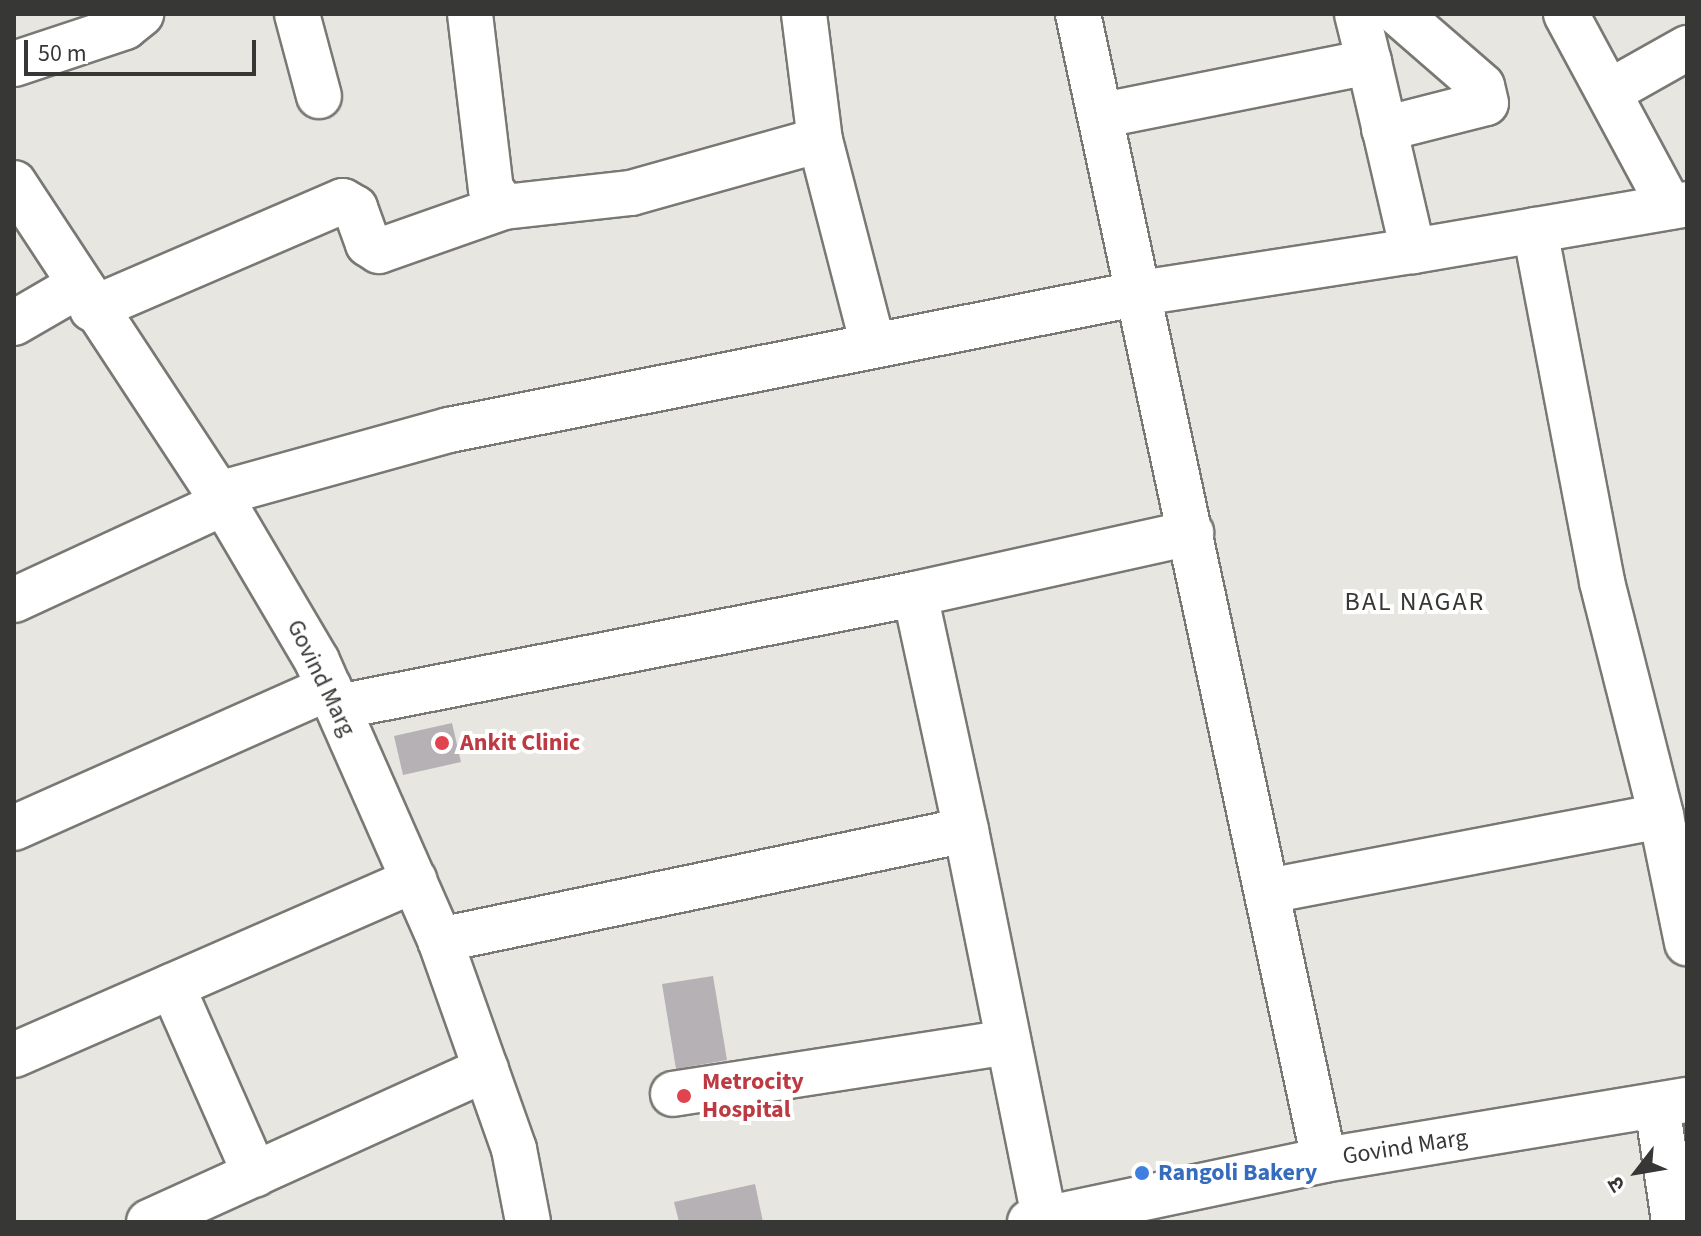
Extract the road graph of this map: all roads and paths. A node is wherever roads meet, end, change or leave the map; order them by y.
1 (141, 14) edge
2 (297, 14) edge
3 (470, 14) edge
4 (804, 14) edge
5 (1078, 14) edge
6 (1357, 14) edge
7 (1399, 14) edge
8 (1566, 14) edge
9 (1687, 48) edge
10 (1369, 62) junction
11 (14, 64) edge
12 (1609, 92) junction
13 (319, 96) dead end
14 (1103, 115) junction
15 (1384, 129) junction
16 (820, 140) junction
17 (14, 183) edge
18 (1678, 206) edge
19 (504, 207) junction
20 (1535, 230) junction
21 (1413, 251) junction
22 (1141, 293) junction
23 (84, 298) junction
24 (14, 323) edge
25 (873, 345) junction
26 (221, 498) junction
27 (1191, 533) junction
28 (915, 594) junction
29 (14, 600) edge
30 (334, 698) junction
31 (1661, 816) junction
32 (14, 828) edge
33 (966, 830) junction
34 (414, 880) junction
35 (1268, 891) junction
36 (440, 940) junction
37 (1687, 943) edge
38 (172, 986) junction
39 (1008, 1042) junction
40 (14, 1055) edge
41 (486, 1069) junction
42 (673, 1094) dead end
43 (1672, 1103) edge
44 (1324, 1160) junction
45 (255, 1174) junction
46 (1040, 1221) edge
47 (149, 1222) edge
48 (528, 1222) edge
49 (1674, 1222) edge

1 - 11 street
2 - 13 street
3 - 19 street
4 - 16 street
5 - 14 street
6 - 10 street
7 - 15 street
8 - 12 street
9 - 12 street
10 - 14 street
10 - 15 street
12 - 18 street
14 - 22 street
15 - 21 street
16 - 19 street
16 - 25 street
17 - 23 street, Govind Marg
18 - 20 street
19 - 23 street
20 - 21 street
20 - 31 street
21 - 22 street
22 - 25 street
22 - 27 street
23 - 24 street
23 - 26 street, Govind Marg
25 - 26 street
26 - 29 street
26 - 30 street, Govind Marg
27 - 28 street
27 - 35 street
28 - 30 street
28 - 33 street
30 - 32 street
30 - 34 street, Govind Marg
31 - 35 street
31 - 37 street
33 - 36 street
33 - 39 street
34 - 36 street, Govind Marg
34 - 38 street
35 - 44 street
36 - 41 street, Govind Marg
38 - 40 street
38 - 45 street
39 - 42 street
39 - 46 street
41 - 45 street
41 - 48 street, Govind Marg
43 - 44 street, Govind Marg
43 - 49 street
44 - 46 street, Govind Marg
45 - 47 street

